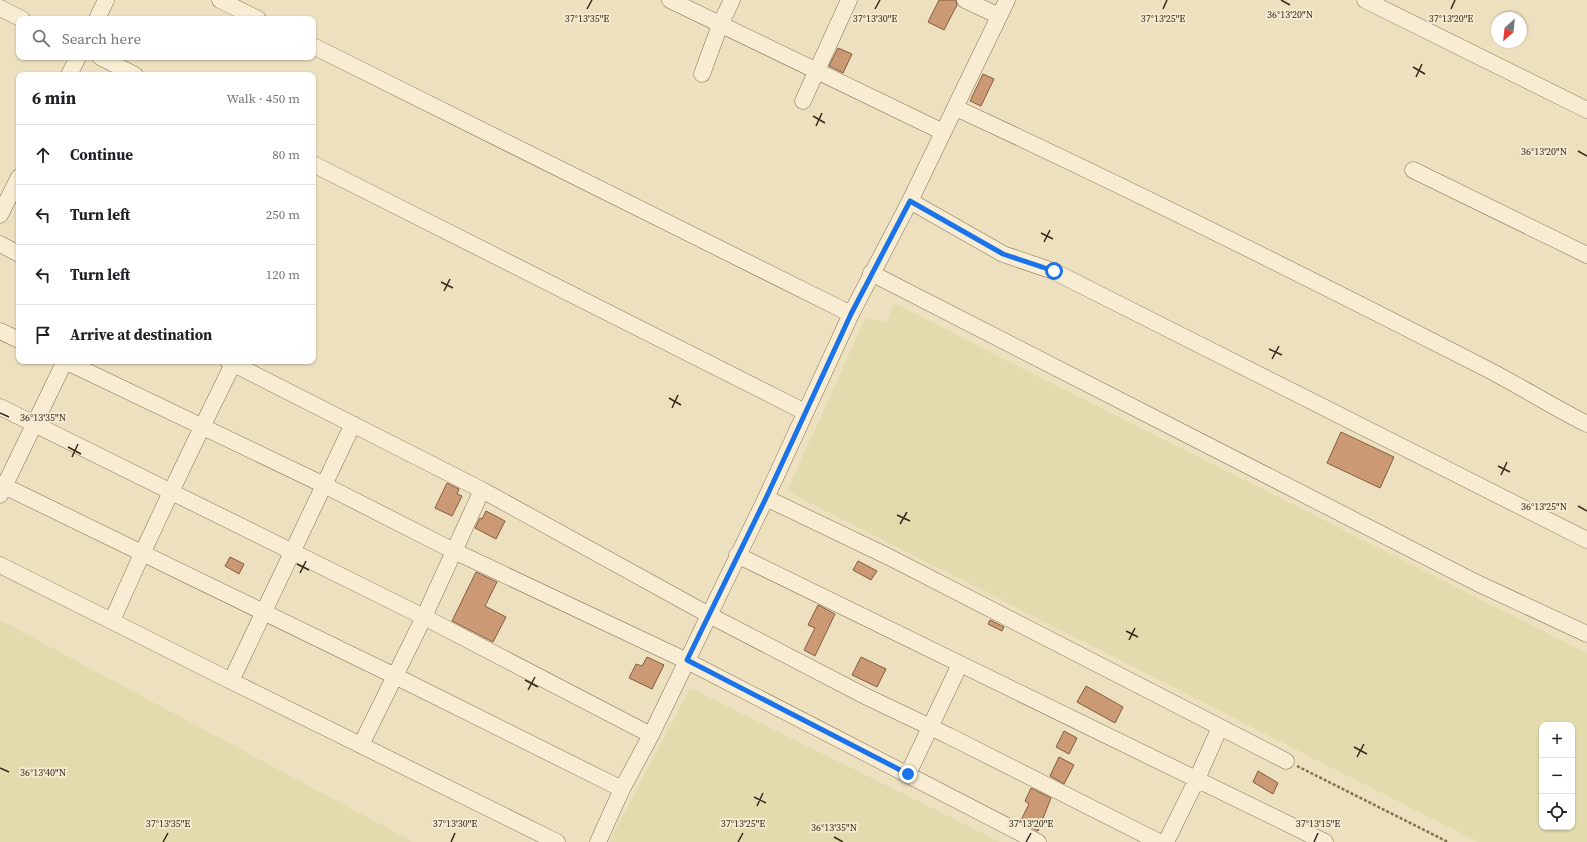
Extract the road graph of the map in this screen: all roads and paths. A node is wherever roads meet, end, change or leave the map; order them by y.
1 (106, 0) edge
2 (220, 0) edge
3 (670, 0) edge
4 (732, 0) edge
5 (850, 0) edge
6 (965, 0) edge
7 (1007, 0) edge
8 (1365, 0) edge
9 (0, 8) edge
10 (16, 16) edge
11 (98, 16) edge
12 (252, 16) edge
13 (999, 16) junction
14 (720, 25) junction
15 (316, 47) edge
16 (76, 60) edge
17 (106, 60) edge
18 (70, 72) edge
19 (129, 72) edge
20 (816, 72) junction
21 (702, 74) dead end
22 (803, 100) dead end
23 (956, 108) junction
24 (1587, 110) edge
25 (943, 132) junction
26 (316, 166) edge
27 (1414, 170) dead end
28 (16, 183) edge
29 (910, 201) junction
30 (0, 215) edge
31 (0, 244) edge
32 (16, 252) edge
33 (1587, 255) edge
34 (871, 273) junction
35 (851, 314) junction
36 (0, 331) edge
37 (16, 339) edge
38 (64, 364) edge
39 (71, 364) edge
40 (229, 364) edge
41 (234, 364) edge
42 (0, 407) edge
43 (805, 412) junction
44 (354, 424) junction
45 (1587, 424) edge
46 (34, 425) junction
47 (202, 427) junction
48 (324, 485) junction
49 (1, 489) edge
50 (482, 490) junction
51 (171, 492) junction
52 (766, 498) junction
53 (1587, 540) edge
54 (454, 551) junction
55 (292, 552) junction
56 (142, 553) junction
57 (737, 555) junction
58 (0, 565) edge
59 (264, 612) junction
60 (709, 615) junction
61 (424, 617) junction
62 (112, 621) junction
63 (1587, 634) edge
64 (687, 660) junction
65 (960, 664) junction
66 (395, 676) junction
67 (231, 681) junction
68 (1220, 727) junction
69 (931, 728) junction
70 (650, 735) junction
71 (361, 745) junction
72 (1286, 761) joint
73 (908, 774) junction
74 (1197, 779) junction
75 (622, 789) junction
76 (558, 842) edge
77 (598, 842) edge
78 (1038, 842) edge
79 (1159, 842) edge
80 (1166, 842) edge
81 (1325, 842) edge
82 (1448, 842) edge

1 - 11 street
2 - 12 street
3 - 14 street
4 - 14 street
5 - 20 street
6 - 13 street
7 - 13 street
8 - 24 street
9 - 10 street
13 - 23 street
14 - 20 street
14 - 21 street
15 - 35 street
16 - 18 street
17 - 19 street
20 - 22 street
20 - 25 street
23 - 25 street
23 - 45 street
25 - 29 street
26 - 43 street
27 - 33 street
28 - 30 street
29 - 34 street
29 - 53 street
31 - 32 street
34 - 35 street
34 - 63 street
35 - 43 street
36 - 37 street
38 - 46 street
39 - 47 street
40 - 47 street
41 - 44 street
42 - 46 street
43 - 52 street
44 - 48 street
44 - 50 street
46 - 49 street
46 - 51 street
47 - 48 street
47 - 51 street
48 - 54 street
48 - 55 street
49 - 56 street
50 - 54 street
50 - 60 street
51 - 55 street
51 - 56 street
52 - 57 street
52 - 68 street
54 - 61 street
54 - 64 street
55 - 59 street
55 - 61 street
56 - 59 street
56 - 62 street
57 - 60 street
57 - 65 street
58 - 62 street
59 - 66 street
59 - 67 street
60 - 64 street
60 - 69 street
61 - 66 street
61 - 70 street
62 - 67 street
64 - 70 street
64 - 73 street
65 - 69 street
65 - 74 street
66 - 71 street
66 - 75 street
67 - 71 street
68 - 72 street
68 - 74 street
69 - 73 street
69 - 79 street
70 - 75 street
71 - 76 street
72 - 82 path
73 - 78 street
74 - 80 street
74 - 81 street
75 - 77 street

